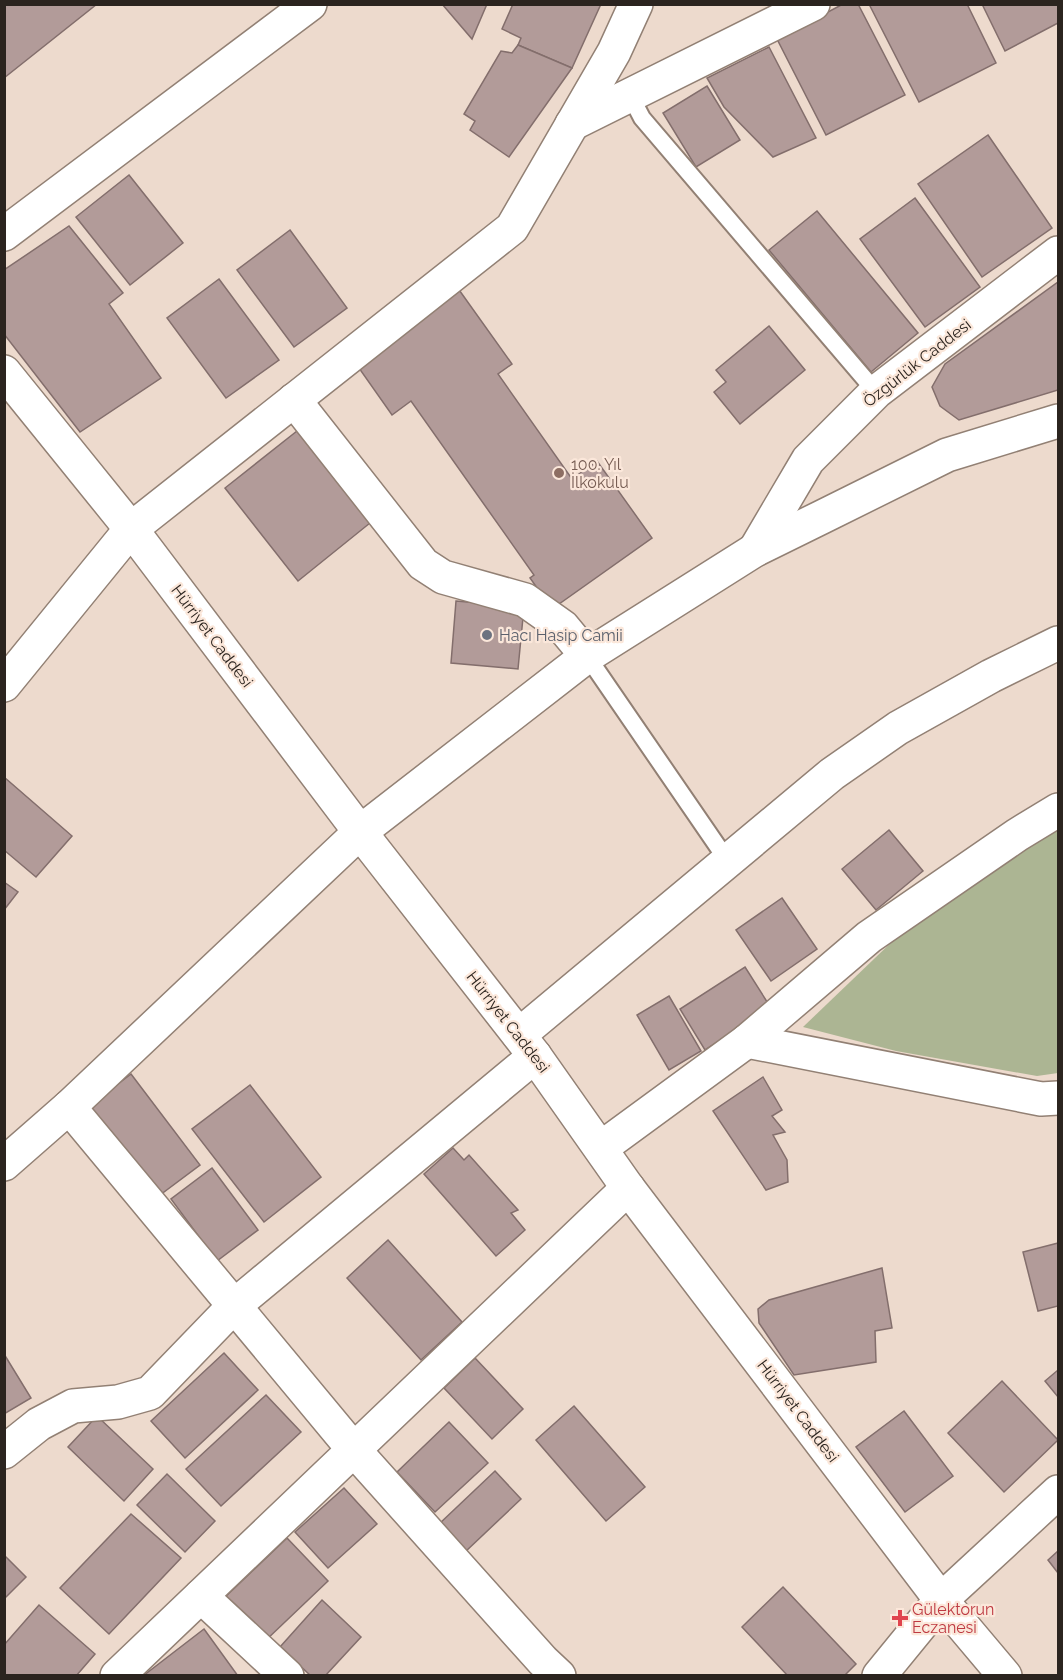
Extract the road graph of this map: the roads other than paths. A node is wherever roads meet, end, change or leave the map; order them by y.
1 (310, 4) edge
2 (636, 4) edge
3 (813, 4) edge
4 (630, 95) junction
5 (572, 124) junction
6 (4, 234) edge
7 (1059, 253) edge
8 (4, 372) edge
9 (876, 392) junction
10 (294, 400) junction
11 (1059, 421) edge
12 (130, 529) junction
13 (755, 550) junction
14 (1059, 643) edge
15 (587, 656) junction
16 (4, 685) edge
17 (1059, 810) edge
18 (360, 832) junction
19 (727, 860) junction
20 (747, 1041) junction
21 (527, 1045) junction
22 (1059, 1098) edge
23 (69, 1107) junction
24 (601, 1148) junction
25 (4, 1164) edge
26 (628, 1188) junction
27 (234, 1306) junction
28 (354, 1450) junction
29 (4, 1452) edge
30 (1059, 1492) edge
31 (201, 1596) junction
32 (941, 1600) junction
33 (544, 1671) edge
34 (117, 1676) edge
35 (287, 1676) edge
36 (879, 1676) edge
37 (1005, 1676) edge

1 - 6 street
2 - 5 street
3 - 4 street
4 - 5 street
4 - 9 lane
5 - 10 street
7 - 9 street, Özgürlük Caddesi
8 - 12 street, Hürriyet Caddesi
9 - 13 street, Özgürlük Caddesi
10 - 12 street
10 - 15 street
11 - 13 street
12 - 16 street
12 - 18 street, Hürriyet Caddesi
13 - 15 street
14 - 19 street
15 - 18 street
15 - 19 lane
17 - 20 street
18 - 21 street, Hürriyet Caddesi
18 - 23 street
19 - 21 street
20 - 22 street
20 - 24 street
21 - 24 street, Hürriyet Caddesi
21 - 27 street
23 - 25 street
23 - 27 street
24 - 26 street, Hürriyet Caddesi
26 - 28 street
26 - 32 street, Hürriyet Caddesi
27 - 28 street
27 - 29 street
28 - 31 street
28 - 33 street
30 - 32 street
31 - 34 street
31 - 35 street
32 - 36 street
32 - 37 street, Hürriyet Caddesi

